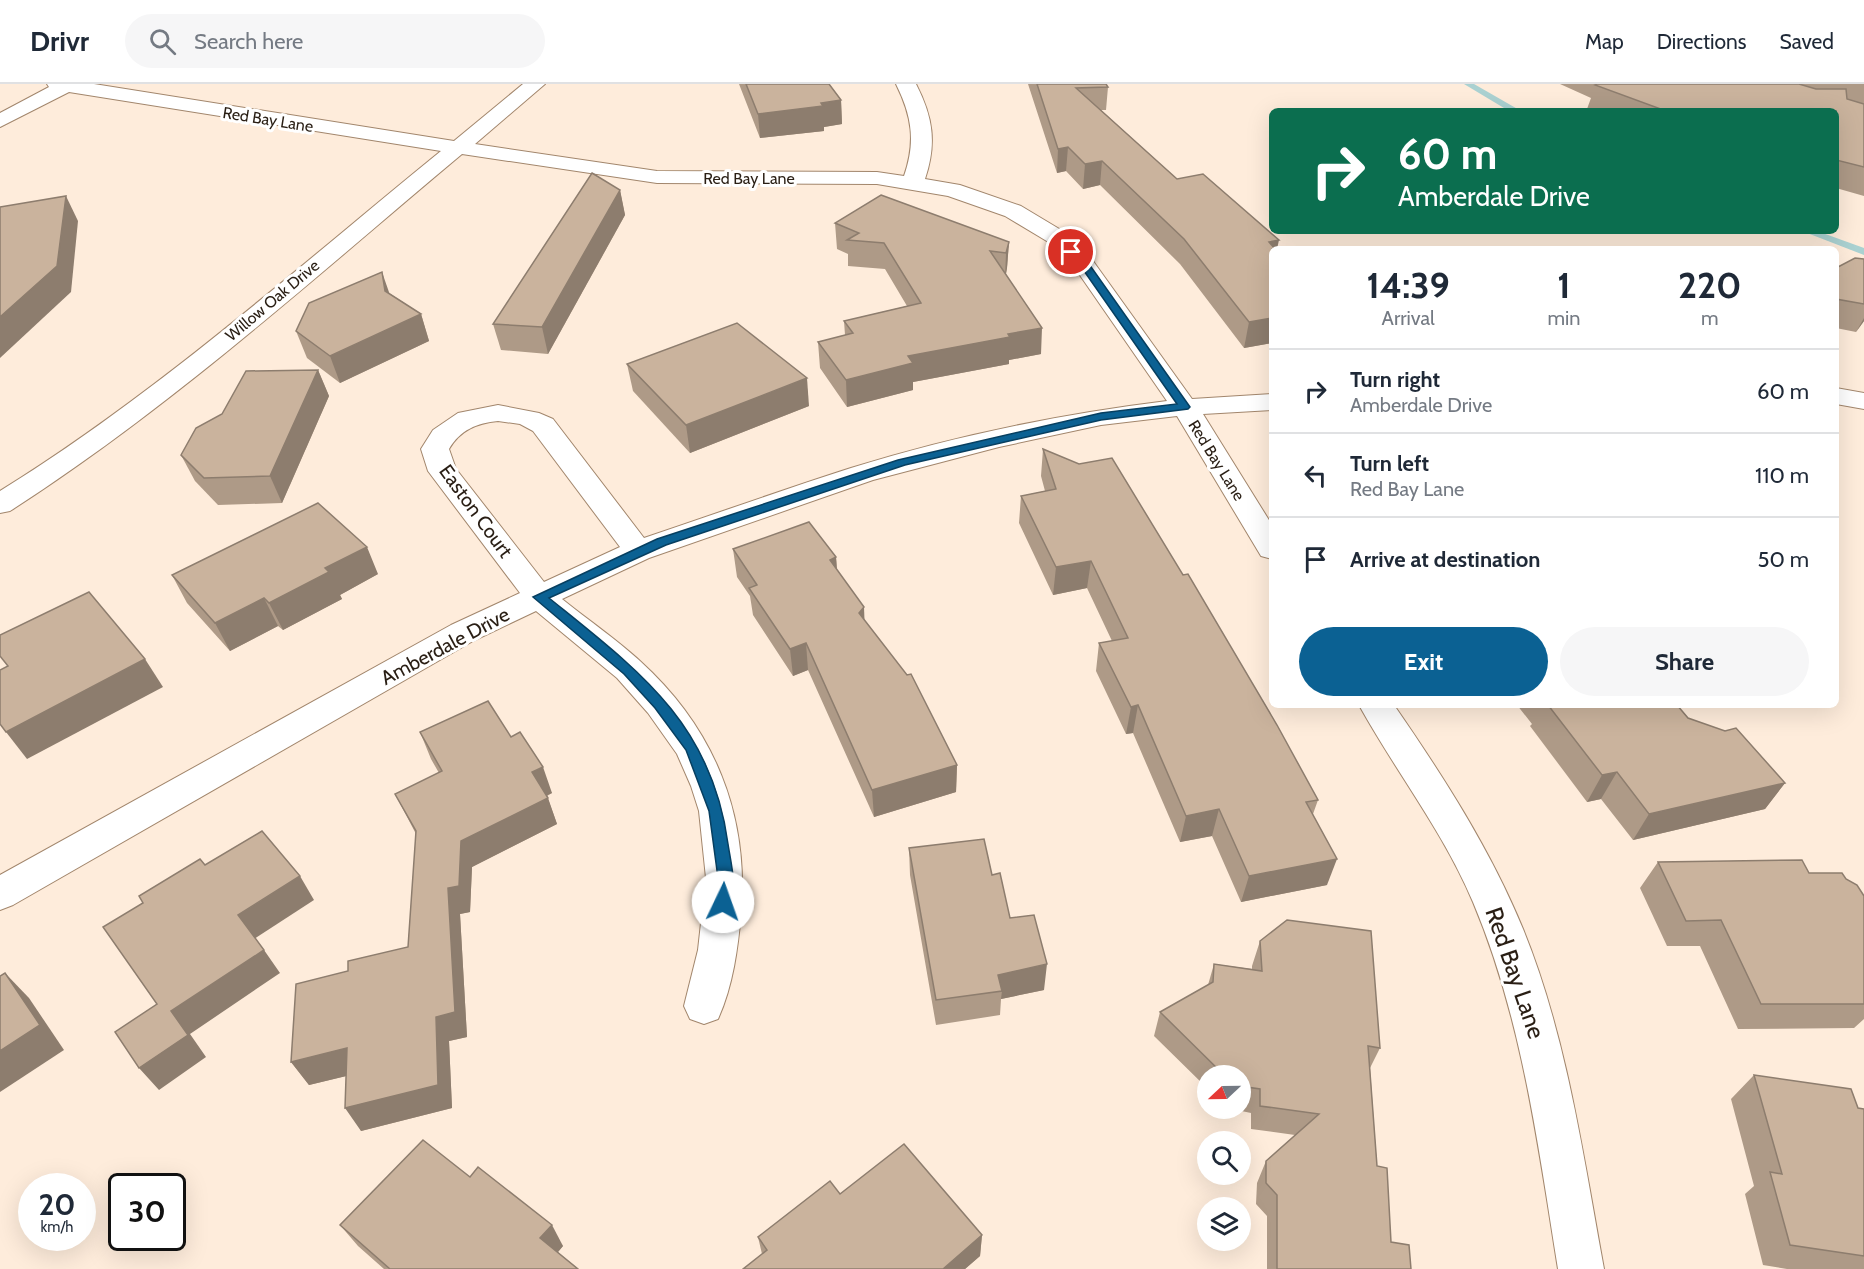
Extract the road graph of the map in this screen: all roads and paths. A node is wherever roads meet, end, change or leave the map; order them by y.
1 (535, 84) edge
2 (906, 84) edge
3 (61, 85) edge
4 (0, 121) edge
5 (455, 147) junction
6 (913, 182) junction
7 (1839, 397) edge
8 (1864, 401) edge
9 (1269, 402) edge
10 (1185, 407) junction
11 (0, 504) edge
12 (1269, 544) edge
13 (638, 551) junction
14 (539, 597) junction
15 (1378, 708) edge
16 (0, 894) edge
17 (704, 1006) dead end
18 (1581, 1269) edge

1 - 5 street, Willow Oak Drive
2 - 6 street
3 - 4 street
3 - 5 street, Red Bay Lane
5 - 6 street, Red Bay Lane
5 - 11 street, Willow Oak Drive
6 - 10 street, Red Bay Lane
7 - 8 street
9 - 10 street, Amberdale Drive
10 - 12 street, Red Bay Lane
10 - 13 street, Amberdale Drive
13 - 14 street, Amberdale Drive
13 - 14 street, Easton Court
14 - 16 street, Amberdale Drive
14 - 17 street, Easton Court
15 - 18 street, Red Bay Lane

